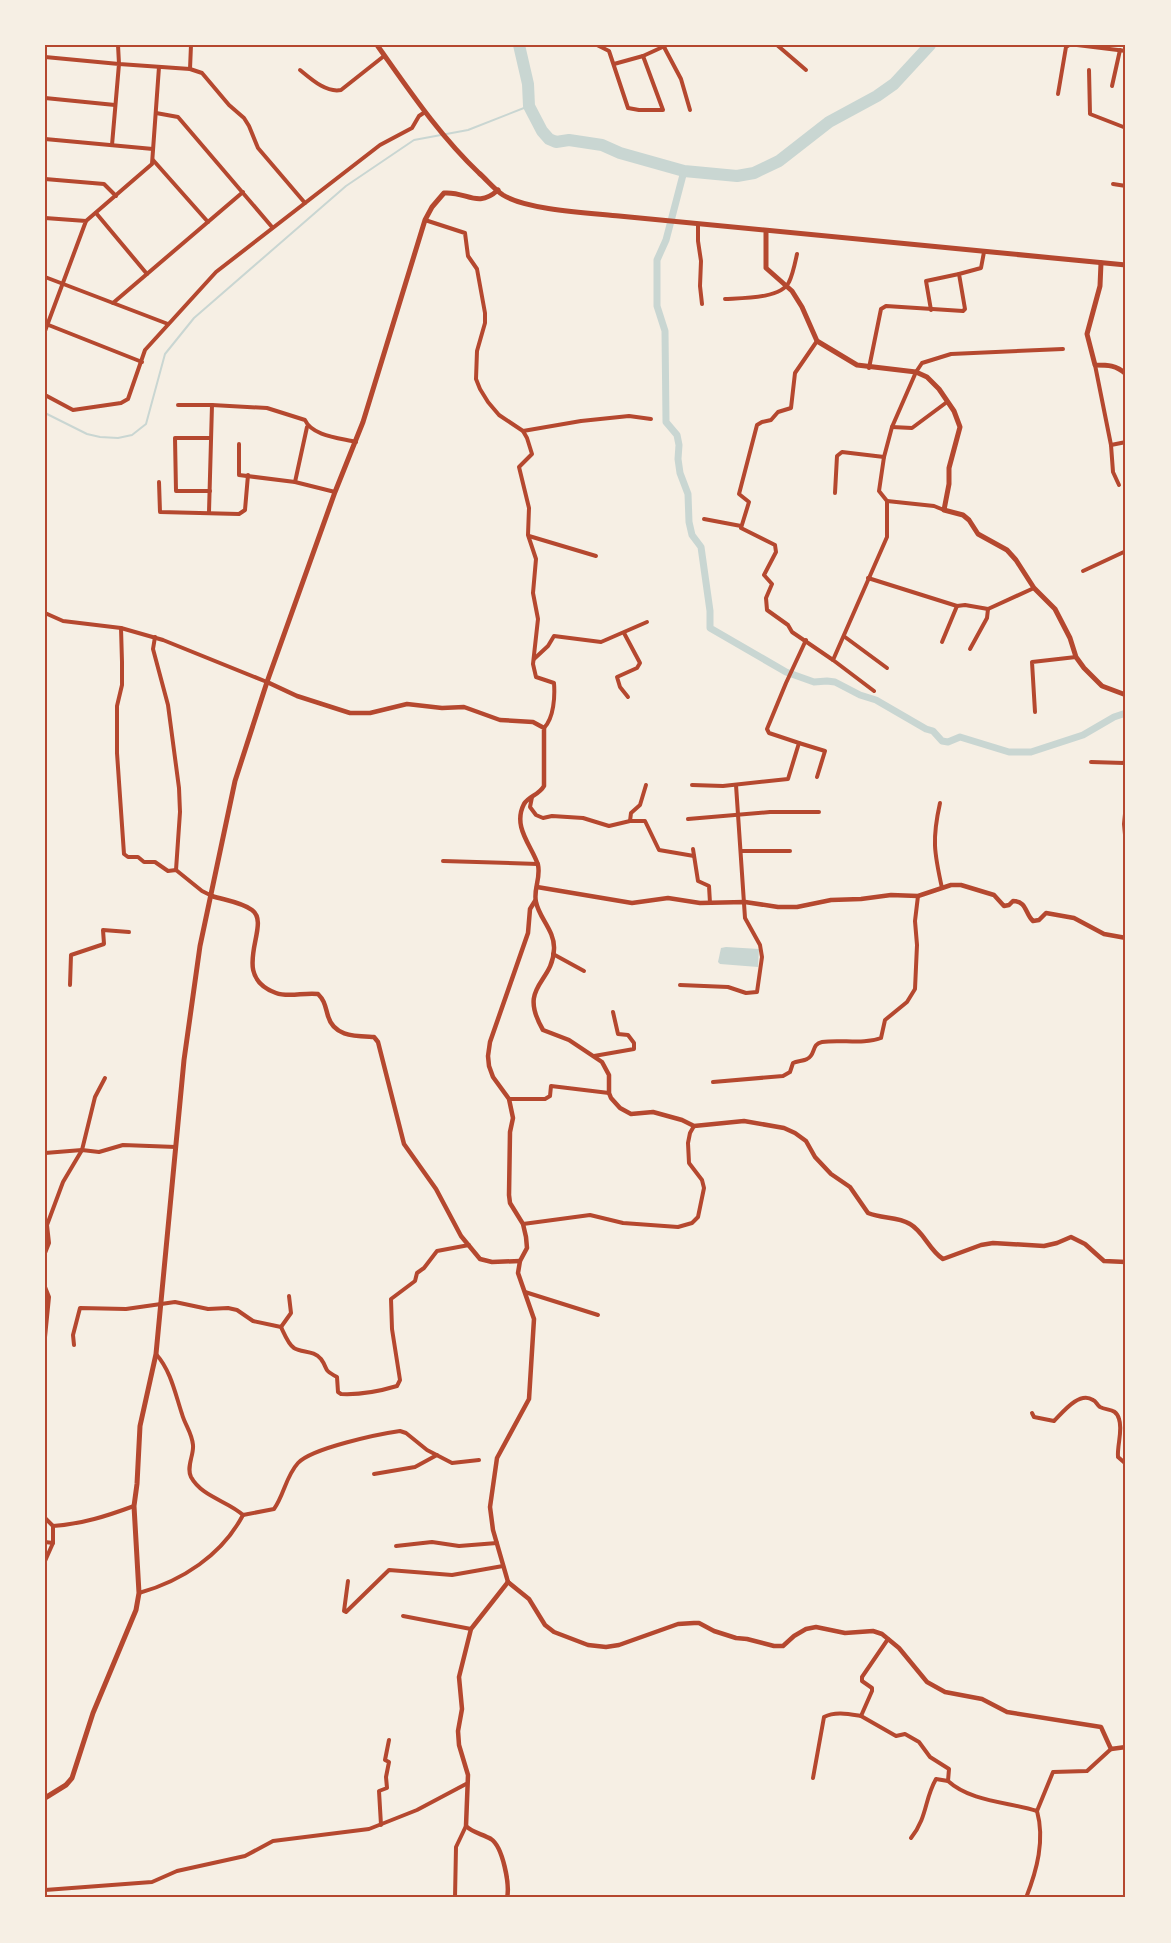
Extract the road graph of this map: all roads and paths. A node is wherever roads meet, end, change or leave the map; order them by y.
1 (118, 45) edge
2 (191, 45) edge
3 (377, 45) edge
4 (597, 45) edge
5 (777, 45) edge
6 (1069, 45) edge
7 (1077, 45) edge
8 (665, 46) edge
9 (1120, 50) junction
10 (1126, 51) edge
11 (384, 56) junction
12 (643, 56) junction
13 (45, 57) edge
14 (119, 64) junction
15 (614, 64) junction
16 (159, 67) junction
17 (190, 69) junction
18 (300, 70) dead end
19 (806, 70) dead end
20 (1089, 70) dead end
21 (1112, 86) dead end
22 (1058, 94) dead end
23 (45, 99) edge
24 (115, 105) junction
25 (690, 110) dead end
26 (425, 112) junction
27 (156, 113) junction
28 (1126, 128) edge
29 (45, 139) edge
30 (112, 145) junction
31 (153, 149) junction
32 (153, 159) junction
33 (45, 179) edge
34 (1113, 184) dead end
35 (1126, 186) edge
36 (498, 190) junction
37 (243, 192) junction
38 (116, 196) junction
39 (305, 203) junction
40 (96, 213) junction
41 (45, 218) edge
42 (425, 220) junction
43 (86, 221) junction
44 (208, 222) junction
45 (698, 224) junction
46 (272, 227) junction
47 (766, 232) junction
48 (984, 252) junction
49 (797, 254) dead end
50 (1101, 263) junction
51 (1126, 265) edge
52 (147, 274) junction
53 (959, 274) junction
54 (45, 277) edge
55 (63, 284) junction
56 (787, 286) junction
57 (725, 299) dead end
58 (113, 303) junction
59 (702, 304) dead end
60 (931, 310) junction
61 (46, 324) edge
62 (168, 324) junction
63 (45, 331) edge
64 (817, 341) junction
65 (1063, 349) dead end
66 (142, 362) junction
67 (1095, 365) junction
68 (869, 368) junction
69 (916, 372) junction
70 (1126, 374) edge
71 (45, 395) edge
72 (947, 402) junction
73 (178, 405) dead end
74 (212, 405) junction
75 (651, 418) dead end
76 (308, 427) junction
77 (892, 427) junction
78 (523, 431) junction
79 (211, 438) junction
80 (356, 442) junction
81 (1126, 442) edge
82 (239, 444) dead end
83 (1111, 445) junction
84 (884, 457) junction
85 (248, 475) junction
86 (159, 482) dead end
87 (295, 482) junction
88 (1119, 485) dead end
89 (210, 491) junction
90 (334, 492) junction
91 (835, 493) dead end
92 (887, 501) junction
93 (944, 510) junction
94 (209, 512) junction
95 (704, 519) dead end
96 (741, 526) junction
97 (528, 536) junction
98 (1126, 551) edge
99 (596, 556) dead end
100 (1083, 571) dead end
101 (868, 578) junction
102 (1034, 588) junction
103 (957, 606) junction
104 (988, 609) junction
105 (45, 613) edge
106 (647, 622) dead end
107 (121, 628) junction
108 (624, 633) junction
109 (155, 637) junction
110 (845, 637) junction
111 (806, 640) junction
112 (942, 642) dead end
113 (970, 649) dead end
114 (1076, 657) junction
115 (533, 660) junction
116 (833, 660) junction
117 (887, 668) dead end
118 (267, 682) junction
119 (874, 691) dead end
120 (1126, 695) edge
121 (628, 697) dead end
122 (1035, 712) dead end
123 (544, 728) junction
124 (799, 743) junction
125 (1126, 758) edge
126 (1091, 762) dead end
127 (817, 777) dead end
128 (646, 785) dead end
129 (692, 785) dead end
130 (736, 785) junction
131 (532, 797) junction
132 (940, 803) dead end
133 (1126, 804) edge
134 (819, 812) dead end
135 (739, 815) junction
136 (688, 819) dead end
137 (630, 821) junction
138 (1126, 845) edge
139 (693, 849) dead end
140 (741, 851) junction
141 (790, 851) dead end
142 (694, 856) junction
143 (443, 861) dead end
144 (537, 864) junction
145 (176, 870) junction
146 (537, 887) junction
147 (942, 888) junction
148 (212, 896) junction
149 (918, 896) junction
150 (535, 901) junction
151 (745, 902) junction
152 (710, 903) junction
153 (129, 932) dead end
154 (1126, 938) edge
155 (553, 954) junction
156 (584, 971) dead end
157 (70, 985) dead end
158 (680, 985) dead end
159 (614, 1012) dead end
160 (1126, 1017) edge
161 (1126, 1026) edge
162 (593, 1056) junction
163 (105, 1078) dead end
164 (713, 1082) dead end
165 (609, 1093) junction
166 (509, 1099) junction
167 (694, 1126) junction
168 (177, 1147) junction
169 (82, 1150) junction
170 (45, 1153) edge
171 (523, 1224) junction
172 (469, 1245) junction
173 (45, 1253) edge
174 (520, 1261) junction
175 (1126, 1262) edge
176 (45, 1287) edge
177 (525, 1292) junction
178 (289, 1296) dead end
179 (159, 1306) junction
180 (598, 1315) dead end
181 (281, 1327) junction
182 (45, 1336) edge
183 (74, 1345) dead end
184 (156, 1354) junction
185 (1032, 1413) dead end
186 (437, 1455) junction
187 (479, 1460) dead end
188 (1126, 1464) edge
189 (374, 1474) dead end
190 (134, 1506) junction
191 (243, 1515) junction
192 (45, 1518) edge
193 (53, 1526) junction
194 (45, 1542) edge
195 (53, 1543) junction
196 (497, 1543) junction
197 (396, 1546) dead end
198 (45, 1561) edge
199 (503, 1566) junction
200 (348, 1581) dead end
201 (508, 1582) junction
202 (139, 1593) junction
203 (403, 1616) dead end
204 (471, 1629) junction
205 (888, 1639) junction
206 (861, 1716) junction
207 (389, 1740) dead end
208 (1126, 1747) edge
209 (1111, 1749) junction
210 (813, 1778) dead end
211 (948, 1780) junction
212 (466, 1784) junction
213 (45, 1798) edge
214 (1038, 1810) junction
215 (381, 1825) junction
216 (466, 1826) junction
217 (911, 1838) dead end
218 (45, 1890) edge
219 (509, 1897) edge
220 (455, 1898) edge
221 (1026, 1898) edge

1 - 14 street
2 - 17 street
3 - 11 main road
4 - 15 street
5 - 19 street
6 - 22 street
7 - 9 street
8 - 12 street
8 - 25 street
9 - 10 street
9 - 21 street
11 - 18 street
11 - 26 main road
12 - 15 street
12 - 15 street
13 - 14 street
14 - 16 street
14 - 24 street
16 - 17 street
16 - 27 street
17 - 39 street
20 - 28 street
23 - 24 street
24 - 30 street
26 - 36 main road
26 - 39 street
27 - 31 street
27 - 37 street
29 - 30 street
30 - 31 street
31 - 32 street
32 - 38 street
32 - 44 street
33 - 38 street
34 - 35 street
36 - 42 main road
36 - 45 main road
37 - 44 street
37 - 46 street
38 - 40 street
39 - 46 street
40 - 43 street
40 - 52 street
41 - 43 street
42 - 78 street
42 - 80 main road
43 - 55 street
44 - 52 street
45 - 47 main road
45 - 59 street
46 - 62 street
47 - 48 main road
47 - 56 main road
48 - 50 main road
48 - 53 street
49 - 56 street
50 - 51 main road
50 - 67 main road
52 - 58 street
53 - 60 street
53 - 60 street
54 - 55 street
55 - 58 street
55 - 61 street
56 - 57 street
56 - 64 main road
58 - 62 street
60 - 68 street
61 - 63 street
61 - 66 street
62 - 66 street
64 - 68 main road
64 - 96 street
65 - 69 street
66 - 71 street
67 - 70 main road
67 - 83 street
68 - 69 main road
69 - 72 main road
69 - 77 street
72 - 77 street
72 - 93 main road
73 - 74 street
74 - 76 street
74 - 79 street
75 - 78 street
76 - 80 street
76 - 87 street
77 - 84 street
78 - 97 street
79 - 89 street
79 - 89 street
80 - 90 main road
81 - 83 street
82 - 85 street
83 - 88 street
84 - 91 street
84 - 92 street
85 - 87 street
85 - 94 street
86 - 94 street
87 - 90 street
89 - 94 street
90 - 118 main road
92 - 93 street
92 - 101 street
93 - 102 main road
95 - 96 street
96 - 111 street
97 - 99 street
97 - 115 street
98 - 100 street
101 - 103 street
101 - 110 street
102 - 104 street
102 - 114 main road
103 - 104 street
103 - 112 street
104 - 113 street
105 - 107 street
106 - 108 street
107 - 109 street
107 - 145 street
108 - 115 street
108 - 121 street
109 - 118 street
109 - 145 street
110 - 116 street
110 - 117 street
111 - 116 street
111 - 124 street
114 - 120 main road
114 - 122 street
115 - 123 street
116 - 119 street
118 - 123 street
118 - 148 main road
123 - 131 street
124 - 127 street
124 - 130 street
125 - 126 street
128 - 137 street
129 - 130 street
130 - 135 street
131 - 137 street
131 - 144 street
132 - 147 street
133 - 138 street
134 - 135 street
135 - 136 street
135 - 140 street
137 - 142 street
139 - 142 street
140 - 141 street
140 - 151 street
142 - 152 street
143 - 144 street
144 - 146 street
145 - 148 street
146 - 150 street
146 - 152 street
147 - 149 street
147 - 154 street
148 - 168 main road
148 - 172 street
149 - 151 street
149 - 164 street
150 - 155 street
150 - 166 street
151 - 152 street
151 - 158 street
153 - 157 street
155 - 156 street
155 - 162 street
159 - 162 street
160 - 161 street
162 - 165 street
163 - 169 street
165 - 166 street
165 - 167 street
166 - 171 street
167 - 171 street
167 - 175 street
168 - 169 street
168 - 179 main road
169 - 170 street
169 - 173 street
171 - 174 street
172 - 174 street
172 - 181 street
174 - 177 street
176 - 182 street
177 - 180 street
177 - 196 street
178 - 181 street
179 - 181 street
179 - 183 street
179 - 184 main road
184 - 190 main road
184 - 191 street
185 - 188 street
186 - 187 street
186 - 189 street
186 - 191 street
190 - 193 street
190 - 202 main road
191 - 202 street
192 - 193 street
193 - 195 street
194 - 195 street
195 - 198 street
196 - 197 street
196 - 199 street
199 - 200 street
199 - 201 street
201 - 204 street
201 - 205 street
202 - 213 main road
203 - 204 street
204 - 212 street
205 - 206 street
205 - 209 street
206 - 210 street
206 - 211 street
207 - 215 street
208 - 209 street
209 - 214 street
211 - 214 street
211 - 217 street
212 - 215 street
212 - 216 street
214 - 221 street
215 - 218 street
216 - 219 street
216 - 220 street

